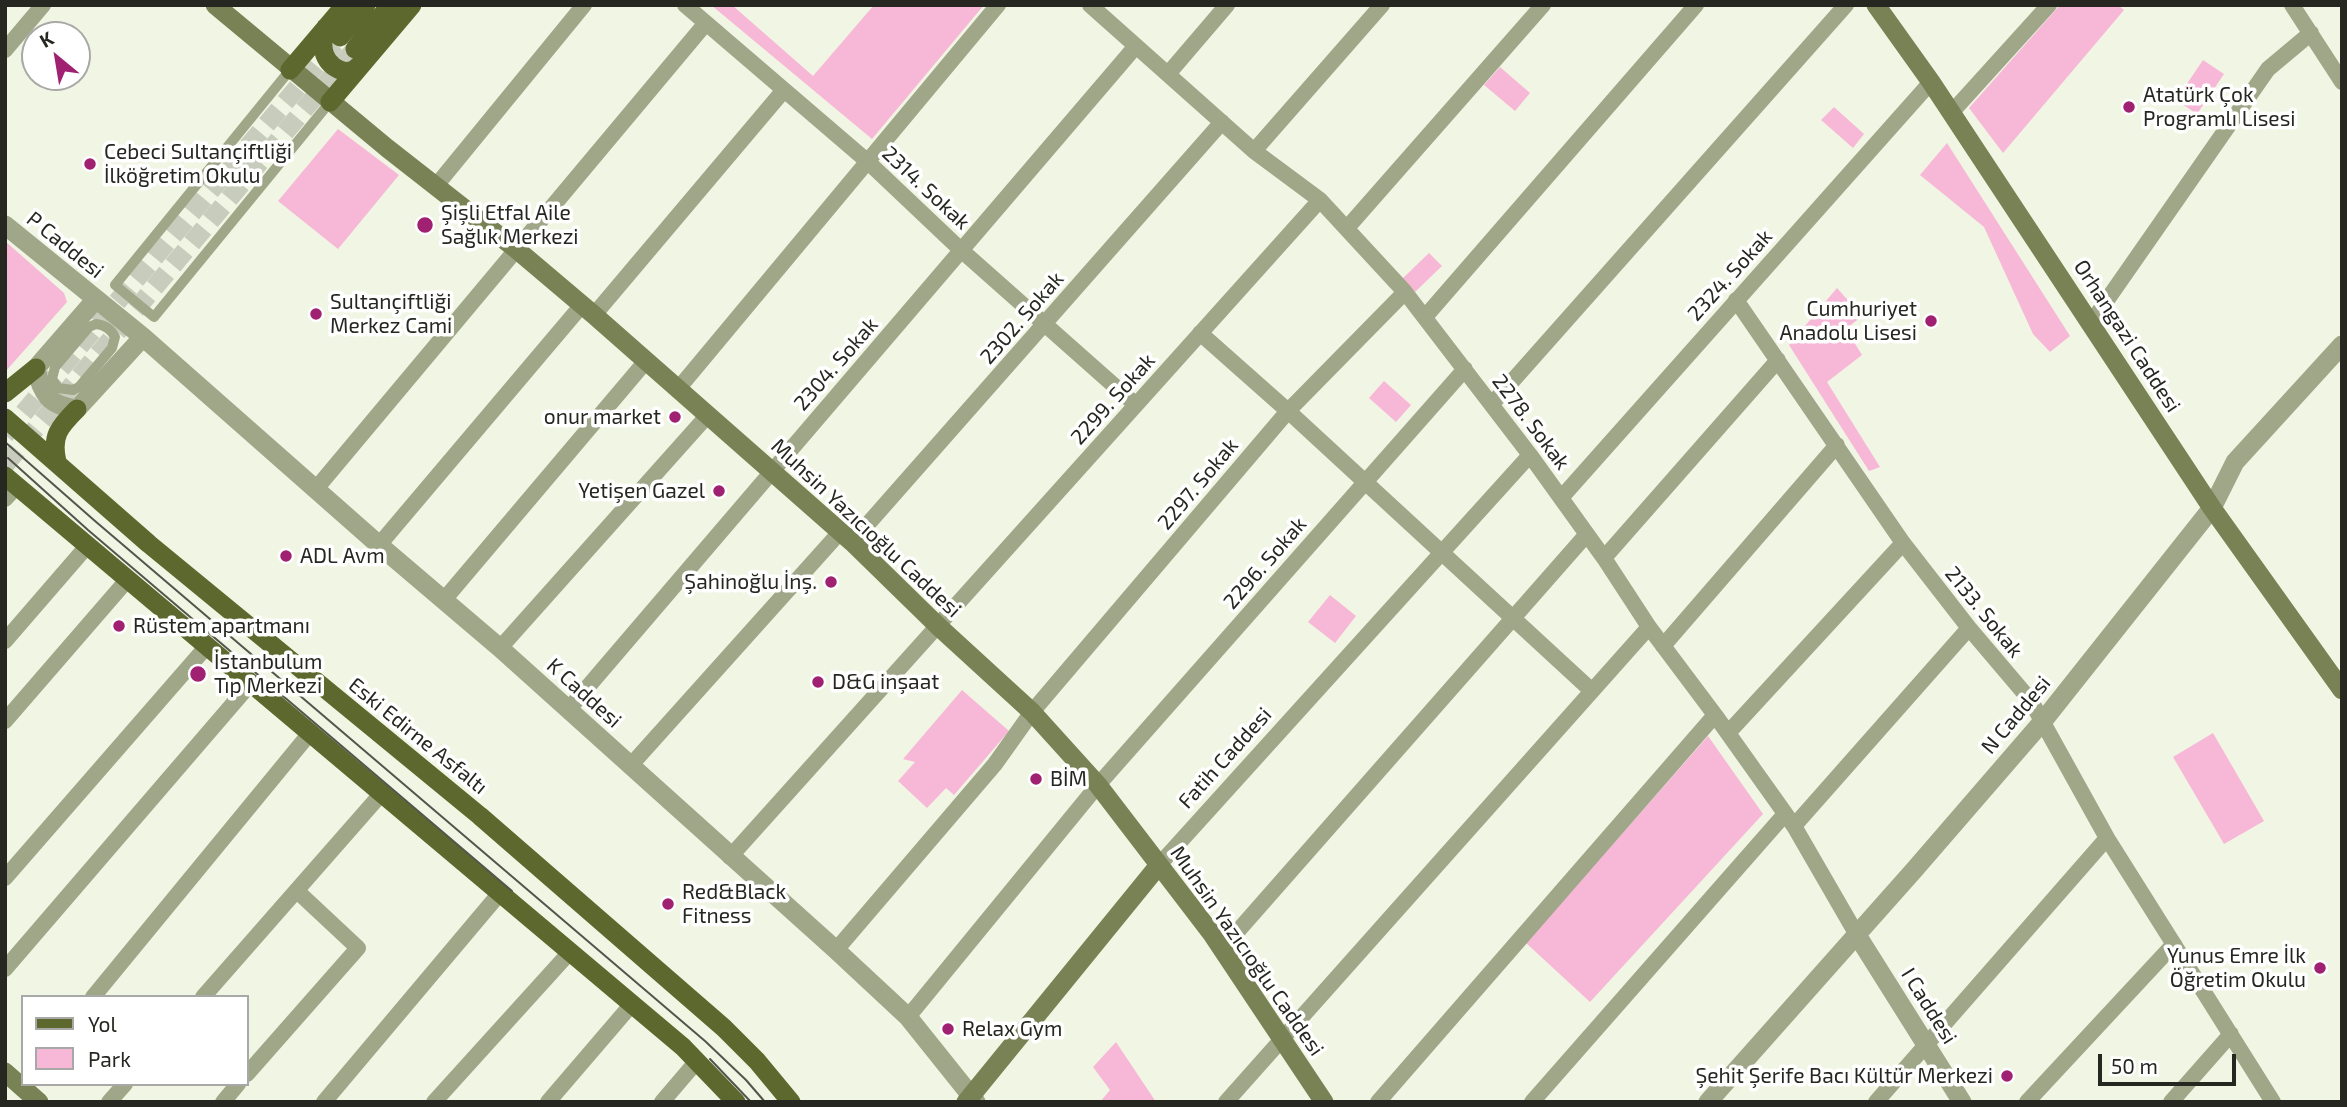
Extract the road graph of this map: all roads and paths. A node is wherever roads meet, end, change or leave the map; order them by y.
1 (43, 5) edge
2 (215, 5) edge
3 (345, 5) edge
4 (366, 5) edge
5 (390, 5) edge
6 (412, 5) edge
7 (584, 5) edge
8 (685, 5) edge
9 (998, 5) edge
10 (1090, 5) edge
11 (1227, 5) edge
12 (1382, 5) edge
13 (1543, 5) edge
14 (1696, 5) edge
15 (1846, 5) edge
16 (1876, 5) edge
17 (2049, 5) edge
18 (2292, 5) edge
19 (706, 23) junction
20 (2311, 33) junction
21 (348, 42) junction
22 (1136, 46) junction
23 (5, 50) edge
24 (290, 69) junction
25 (1168, 74) junction
26 (1931, 82) junction
27 (2342, 82) edge
28 (784, 90) junction
29 (330, 102) junction
30 (1952, 112) junction
31 (1223, 122) junction
32 (1254, 150) junction
33 (867, 161) junction
34 (435, 187) junction
35 (1320, 200) junction
36 (5, 225) edge
37 (1347, 228) junction
38 (516, 249) junction
39 (961, 250) junction
40 (1405, 292) junction
41 (96, 299) junction
42 (1736, 300) junction
43 (588, 310) junction
44 (1424, 317) junction
45 (2091, 323) junction
46 (1045, 324) junction
47 (1200, 333) junction
48 (143, 337) junction
49 (2342, 345) edge
50 (67, 353) joint
51 (1778, 360) junction
52 (646, 361) junction
53 (36, 368) junction
54 (1465, 369) junction
55 (678, 388) junction
56 (5, 393) edge
57 (1492, 404) junction
58 (1136, 405) junction
59 (77, 409) junction
60 (1288, 411) junction
61 (708, 415) junction
62 (5, 418) edge
63 (1836, 445) junction
64 (1530, 455) junction
65 (57, 462) junction
66 (772, 471) junction
67 (1363, 482) junction
68 (9, 487) edge
69 (316, 490) junction
70 (1561, 498) junction
71 (2212, 508) junction
72 (1587, 534) junction
73 (847, 536) junction
74 (1903, 543) junction
75 (88, 545) junction
76 (379, 545) junction
77 (1441, 553) junction
78 (1604, 558) junction
79 (128, 579) junction
80 (443, 601) junction
81 (1511, 618) junction
82 (938, 625) junction
83 (1649, 627) junction
84 (1969, 628) junction
85 (5, 641) edge
86 (207, 646) junction
87 (1663, 646) junction
88 (500, 648) junction
89 (251, 683) junction
90 (2342, 690) edge
91 (1592, 691) junction
92 (568, 710) junction
93 (1032, 712) junction
94 (1715, 716) junction
95 (5, 721) edge
96 (2043, 721) junction
97 (310, 733) junction
98 (1728, 733) junction
99 (631, 765) junction
100 (1098, 785) junction
101 (382, 793) junction
102 (1789, 820) junction
103 (2107, 838) junction
104 (730, 857) junction
105 (1159, 865) junction
106 (5, 878) edge
107 (297, 891) junction
108 (500, 893) junction
109 (1857, 934) junction
110 (2174, 944) junction
111 (1222, 949) junction
112 (836, 950) junction
113 (570, 951) junction
114 (5, 969) edge
115 (95, 995) edge
116 (204, 995) edge
117 (632, 1004) junction
118 (908, 1017) junction
119 (2231, 1034) junction
120 (1282, 1038) junction
121 (1926, 1044) junction
122 (697, 1061) junction
123 (248, 1073) edge
124 (22, 1086) edge
125 (123, 1086) edge
126 (236, 1086) edge
127 (971, 1100) edge
128 (39, 1102) edge
129 (109, 1102) edge
130 (223, 1102) edge
131 (324, 1102) edge
132 (434, 1102) edge
133 (548, 1102) edge
134 (662, 1102) edge
135 (736, 1102) edge
136 (790, 1102) edge
137 (1226, 1102) edge
138 (1324, 1102) edge
139 (1378, 1102) edge
140 (1532, 1102) edge
141 (1707, 1102) edge
142 (1876, 1102) edge
143 (1962, 1102) edge
144 (2026, 1102) edge
145 (2171, 1102) edge
146 (2273, 1102) edge

1 - 23 street
2 - 24 main road, Muhsin Yazıcıoğlu Caddesi
3 - 21 main road
4 - 21 main road
5 - 21 main road
6 - 21 main road
7 - 34 street
8 - 19 street, 2314. Sokak
9 - 33 street
10 - 22 street, 2278. Sokak
11 - 25 street
12 - 32 street
13 - 37 street
14 - 44 street
15 - 57 street
16 - 26 main road, Orhangazi Caddesi
17 - 30 street
18 - 20 street
19 - 28 street, 2314. Sokak
19 - 38 street
20 - 27 street
20 - 45 street
21 - 24 main road
21 - 29 main road
22 - 25 street, 2278. Sokak
22 - 39 street, 2304. Sokak
24 - 29 main road, Muhsin Yazıcıoğlu Caddesi
24 - 29 street
25 - 31 street, 2278. Sokak
26 - 30 main road, Orhangazi Caddesi
26 - 42 street, 2324. Sokak
28 - 33 street, 2314. Sokak
28 - 43 street
29 - 34 main road, Muhsin Yazıcıoğlu Caddesi
30 - 45 main road, Orhangazi Caddesi
31 - 32 street, 2278. Sokak
31 - 46 street, 2302. Sokak
32 - 35 street, 2278. Sokak
33 - 39 street, 2314. Sokak
33 - 55 street
34 - 38 main road, Muhsin Yazıcıoğlu Caddesi
35 - 37 street, 2278. Sokak
35 - 47 street, 2299. Sokak
36 - 41 street, P Caddesi
37 - 40 street, 2278. Sokak
38 - 43 main road, Muhsin Yazıcıoğlu Caddesi
38 - 69 street
39 - 46 street, 2314. Sokak
39 - 66 street, 2304. Sokak
40 - 44 street, 2278. Sokak
40 - 60 street, 2297. Sokak
41 - 48 street, P Caddesi
41 - 53 street
42 - 51 street, 2133. Sokak
42 - 70 street, 2324. Sokak
43 - 52 main road, Muhsin Yazıcıoğlu Caddesi
43 - 76 street
44 - 54 street, 2278. Sokak
45 - 71 main road, Orhangazi Caddesi
46 - 58 street, 2314. Sokak
46 - 73 street, 2302. Sokak
47 - 58 street, 2299. Sokak
47 - 60 street
48 - 59 street
48 - 69 street, K Caddesi
49 - 71 street, N Caddesi
50 - 50 street
51 - 63 street, 2133. Sokak
51 - 78 street
52 - 55 main road, Muhsin Yazıcıoğlu Caddesi
52 - 80 street
53 - 56 main road
53 - 59 street
54 - 57 street, 2278. Sokak
54 - 67 street, 2296. Sokak
55 - 61 main road, Muhsin Yazıcıoğlu Caddesi
57 - 64 street, 2278. Sokak
58 - 82 street, 2299. Sokak
59 - 65 main road
60 - 67 street
60 - 93 street, 2297. Sokak
61 - 66 main road, Muhsin Yazıcıoğlu Caddesi
61 - 88 street
62 - 65 main road, Eski Edirne Asfaltı
63 - 74 street, 2133. Sokak
63 - 87 street
64 - 70 street, 2278. Sokak
64 - 77 street, Fatih Caddesi
65 - 136 main road, Eski Edirne Asfaltı
66 - 73 main road, Muhsin Yazıcıoğlu Caddesi
66 - 92 street, 2304. Sokak
67 - 77 street
67 - 100 street, 2296. Sokak
68 - 75 main road
69 - 76 street, K Caddesi
70 - 72 street, 2278. Sokak
71 - 90 main road, Orhangazi Caddesi
71 - 96 street, N Caddesi
72 - 78 street, 2278. Sokak
72 - 81 street
73 - 82 main road, Muhsin Yazıcıoğlu Caddesi
73 - 99 street, 2302. Sokak
74 - 84 street, 2133. Sokak
74 - 98 street
75 - 79 main road
75 - 85 street
76 - 80 street, K Caddesi
77 - 81 street
77 - 105 street, Fatih Caddesi
78 - 83 street, 2278. Sokak
79 - 86 main road
79 - 95 street
80 - 88 street, K Caddesi
81 - 91 street
81 - 111 street
82 - 93 main road, Muhsin Yazıcıoğlu Caddesi
82 - 104 street, 2299. Sokak
83 - 87 street, 2278. Sokak
83 - 91 street
84 - 96 street, 2133. Sokak
84 - 102 street
86 - 89 main road
86 - 106 street
87 - 94 street, 2278. Sokak
88 - 92 street, K Caddesi
89 - 97 main road
89 - 114 street
91 - 120 street
92 - 99 street, K Caddesi
93 - 100 main road, Muhsin Yazıcıoğlu Caddesi
93 - 112 street, 2297. Sokak
94 - 98 street, 2278. Sokak
94 - 139 street
96 - 103 street, 2133. Sokak
96 - 109 street, N Caddesi
97 - 101 main road
97 - 115 street
98 - 102 street, 2278. Sokak
99 - 104 street, K Caddesi
100 - 105 main road, Muhsin Yazıcıoğlu Caddesi
100 - 118 street, 2296. Sokak
101 - 107 street
101 - 108 main road
102 - 109 street, 2278. Sokak
102 - 140 street
103 - 110 street, 2133. Sokak
103 - 121 street
104 - 112 street, K Caddesi
105 - 111 main road, Muhsin Yazıcıoğlu Caddesi
105 - 127 main road, Fatih Caddesi
107 - 116 street
107 - 123 street
108 - 113 main road
108 - 131 street
109 - 121 street, I Caddesi
109 - 141 street, N Caddesi
110 - 119 street, 2133. Sokak
110 - 144 street
111 - 120 main road, Muhsin Yazıcıoğlu Caddesi
112 - 118 street, K Caddesi
113 - 117 main road
113 - 132 street
117 - 122 main road
117 - 133 street
118 - 127 street, K Caddesi
119 - 145 street
119 - 146 street, 2133. Sokak
120 - 137 street
120 - 138 main road, Muhsin Yazıcıoğlu Caddesi
121 - 142 street
121 - 143 street, I Caddesi
122 - 134 street
122 - 135 main road
124 - 128 main road
125 - 129 street
126 - 130 street

